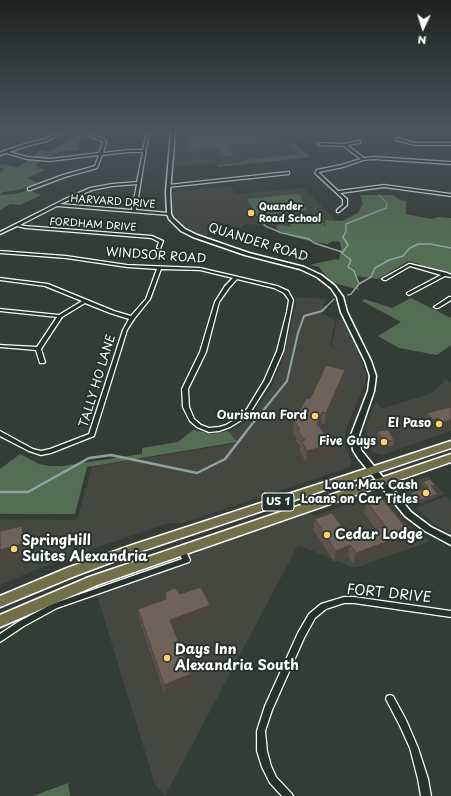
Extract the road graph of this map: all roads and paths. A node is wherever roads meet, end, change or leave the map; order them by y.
1 (94, 168) edge
2 (141, 168) edge
3 (170, 168) edge
4 (329, 168) edge
5 (288, 174) dead end
6 (139, 183) junction
7 (168, 186) junction
8 (29, 189) dead end
9 (338, 192) junction
10 (451, 195) edge
11 (56, 205) junction
12 (134, 211) junction
13 (338, 211) dead end
14 (169, 214) junction
15 (16, 225) junction
16 (0, 233) edge
17 (159, 248) dead end
18 (0, 252) edge
19 (160, 267) junction
20 (445, 274) junction
21 (451, 276) edge
22 (236, 278) junction
23 (384, 279) dead end
24 (0, 280) edge
25 (409, 294) dead end
26 (451, 298) edge
27 (85, 301) junction
28 (436, 307) dead end
29 (0, 310) edge
30 (60, 316) junction
31 (132, 318) junction
32 (0, 346) edge
33 (38, 349) junction
34 (42, 362) dead end
35 (0, 433) edge
36 (451, 444) edge
37 (451, 458) edge
38 (373, 471) junction
39 (382, 482) junction
40 (451, 541) edge
41 (182, 551) junction
42 (0, 602) edge
43 (451, 614) edge
44 (0, 621) edge
45 (0, 638) edge
46 (390, 699) dead end
47 (288, 796) edge
48 (426, 796) edge

1 - 8 street
2 - 6 street
3 - 7 street
4 - 9 street
5 - 7 street
6 - 11 street
6 - 12 street
7 - 14 street
9 - 10 street
9 - 13 street
11 - 12 street, HARVARD DRIVE
11 - 15 street
12 - 14 street, HARVARD DRIVE
14 - 38 street, QUANDER ROAD
15 - 16 street
15 - 17 street, FORDHAM DRIVE
18 - 19 street, WINDSOR ROAD
19 - 22 street, WINDSOR ROAD
19 - 31 street, TALLY HO LANE
20 - 21 street
20 - 23 street
20 - 25 street
22 - 22 street, WINDSOR ROAD
24 - 27 street
26 - 28 street
27 - 30 street
27 - 31 street
29 - 30 street
30 - 33 street
31 - 35 street, TALLY HO LANE
32 - 33 street
33 - 34 street
36 - 38 highway, US 1
37 - 39 highway, US 1
38 - 39 street, QUANDER ROAD
38 - 42 highway, US 1
39 - 40 street, QUANDER ROAD
39 - 41 highway, US 1
41 - 44 highway, US 1
41 - 45 street
43 - 47 street, FORT DRIVE
46 - 48 street

